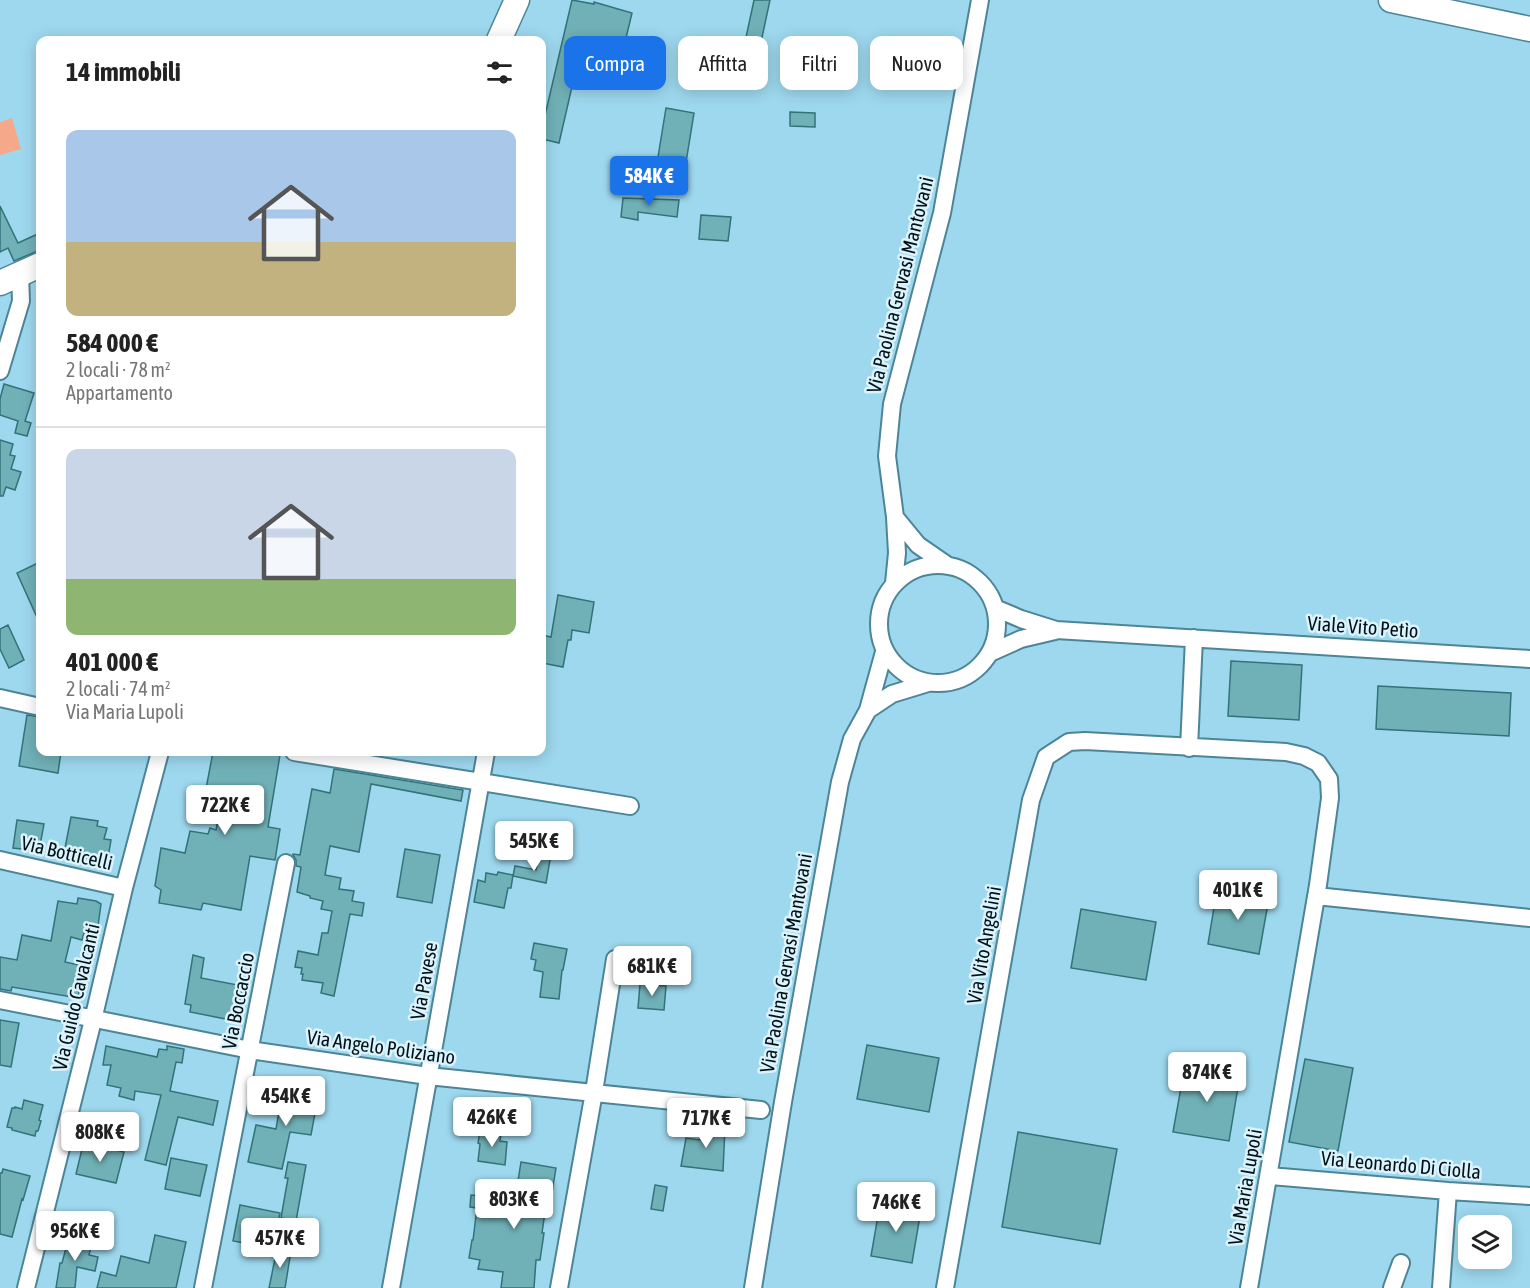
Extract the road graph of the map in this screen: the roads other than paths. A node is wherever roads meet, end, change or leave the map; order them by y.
1 (517, 0) edge
2 (980, 0) edge
3 (1391, 0) edge
4 (1530, 29) edge
5 (501, 36) edge
6 (20, 273) edge
7 (0, 371) edge
8 (895, 517) junction
9 (946, 565) junction
10 (894, 583) junction
11 (995, 608) junction
12 (1056, 630) junction
13 (1194, 638) junction
14 (884, 652) junction
15 (990, 653) junction
16 (1530, 659) edge
17 (928, 683) junction
18 (0, 698) edge
19 (36, 705) edge
20 (868, 710) junction
21 (1189, 748) junction
22 (159, 756) edge
23 (320, 756) edge
24 (485, 756) edge
25 (481, 781) junction
26 (630, 806) dead end
27 (0, 860) edge
28 (286, 863) dead end
29 (124, 888) junction
30 (1316, 897) junction
31 (1530, 918) edge
32 (615, 959) dead end
33 (0, 1000) edge
34 (93, 1020) junction
35 (250, 1050) junction
36 (428, 1076) junction
37 (594, 1092) junction
38 (761, 1110) dead end
39 (1269, 1176) junction
40 (1448, 1191) junction
41 (1530, 1196) edge
42 (1401, 1263) dead end
43 (26, 1288) edge
44 (203, 1288) edge
45 (391, 1288) edge
46 (559, 1288) edge
47 (753, 1288) edge
48 (945, 1288) edge
49 (1250, 1288) edge
50 (1392, 1288) edge
51 (1441, 1288) edge

1 - 5 street
2 - 8 street, Via Paolina Gervasi Mantovani
3 - 4 street
6 - 7 street
8 - 9 street
8 - 10 street, Via Paolina Gervasi Mantovani
9 - 10 street
9 - 11 street
10 - 14 street
11 - 12 street
11 - 15 street
12 - 13 street, Viale Vito Petìo
12 - 15 street
13 - 16 street, Viale Vito Petìo
13 - 21 street
14 - 17 street
14 - 20 street, Via Paolina Gervasi Mantovani
15 - 17 street
17 - 20 street
18 - 19 street
20 - 47 street, Via Paolina Gervasi Mantovani
21 - 30 street, Via Maria Lupoli
21 - 48 street, Via Vito Angelini
22 - 29 street, Via Guido Cavalcanti
23 - 25 street
24 - 25 street, Via Pavese
25 - 26 street
25 - 36 street, Via Pavese
27 - 29 street, Via Botticelli
28 - 35 street, Via Boccaccio
29 - 34 street, Via Guido Cavalcanti
30 - 31 street
30 - 39 street, Via Maria Lupoli
32 - 37 street
33 - 34 street, Via Angelo Poliziano
34 - 35 street, Via Angelo Poliziano
34 - 43 street, Via Guido Cavalcanti
35 - 36 street, Via Angelo Poliziano
35 - 44 street, Via Boccaccio
36 - 37 street, Via Angelo Poliziano
36 - 45 street, Via Pavese
37 - 38 street, Via Angelo Poliziano
37 - 46 street
39 - 40 street, Via Leonardo Di Ciolla
39 - 49 street, Via Maria Lupoli
40 - 41 street, Via Leonardo Di Ciolla
40 - 51 street
42 - 50 street

